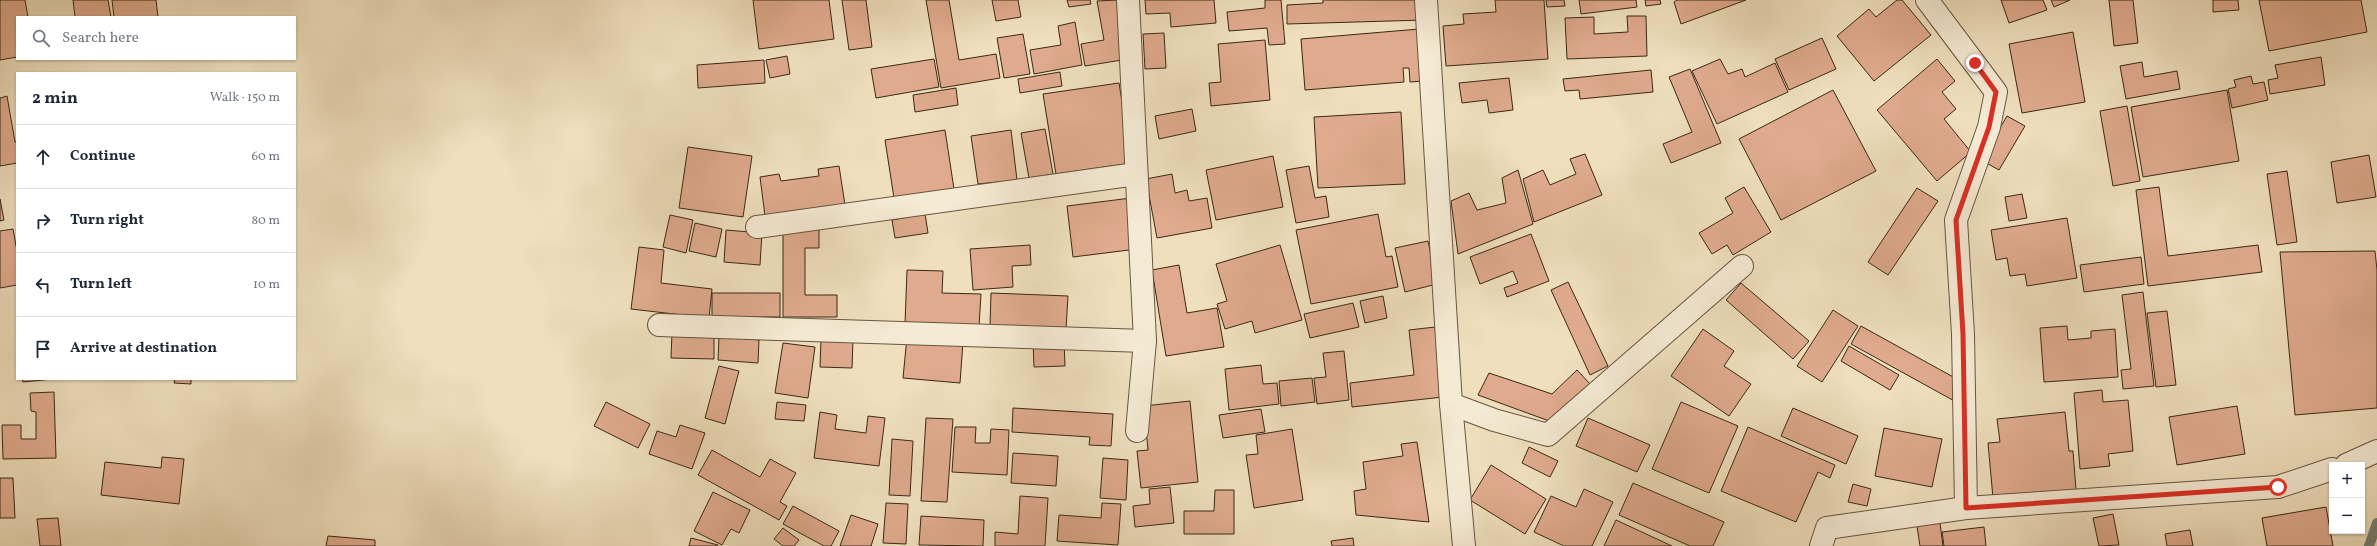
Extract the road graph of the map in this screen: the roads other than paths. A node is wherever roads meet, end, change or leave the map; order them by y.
1 (1128, 0) edge
2 (1426, 0) edge
3 (1927, 0) edge
4 (1136, 174) junction
5 (757, 227) dead end
6 (1742, 266) dead end
7 (658, 325) dead end
8 (1145, 341) junction
9 (1451, 404) junction
10 (1137, 431) dead end
11 (2377, 451) edge
12 (2353, 462) edge
13 (2329, 470) edge
14 (1966, 508) junction
15 (1464, 546) edge
16 (1821, 546) edge

1 - 4 street
2 - 9 street
3 - 14 street
4 - 5 street
4 - 8 street
6 - 9 street
7 - 8 street
8 - 10 street
9 - 15 street
11 - 12 street
13 - 14 street
14 - 16 street

